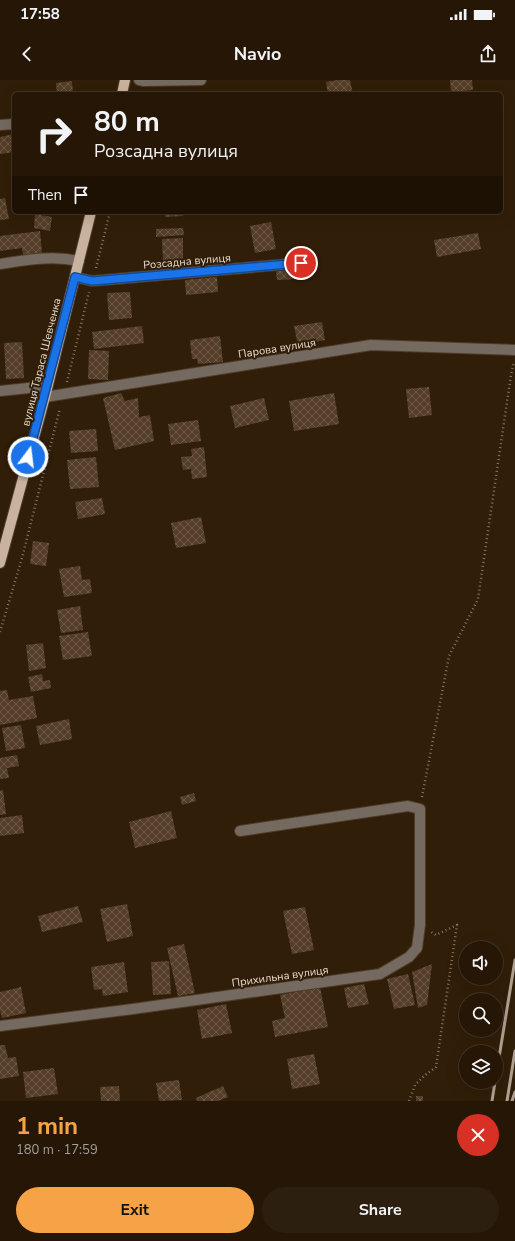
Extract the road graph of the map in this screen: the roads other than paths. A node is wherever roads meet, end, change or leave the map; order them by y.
1 (125, 80) edge
2 (139, 80) edge
3 (201, 80) edge
4 (122, 92) edge
5 (12, 124) edge
6 (0, 125) edge
7 (91, 214) edge
8 (79, 261) junction
9 (301, 263) dead end
10 (0, 264) edge
11 (75, 277) junction
12 (515, 350) edge
13 (47, 386) junction
14 (0, 391) edge
15 (45, 397) junction
16 (0, 563) edge
17 (240, 831) dead end
18 (0, 1026) edge

1 - 4 main road
2 - 3 street
5 - 6 street
7 - 8 main road, вулиця Тараса Шевченка
8 - 10 street
8 - 11 main road, вулиця Тараса Шевченка
9 - 11 street, Розсадна вулиця
11 - 13 main road, вулиця Тараса Шевченка
12 - 15 street, Парова вулиця
13 - 14 street
13 - 15 main road, вулиця Тараса Шевченка
15 - 16 main road, вулиця Тараса Шевченка
17 - 18 street, Прихильна вулиця

